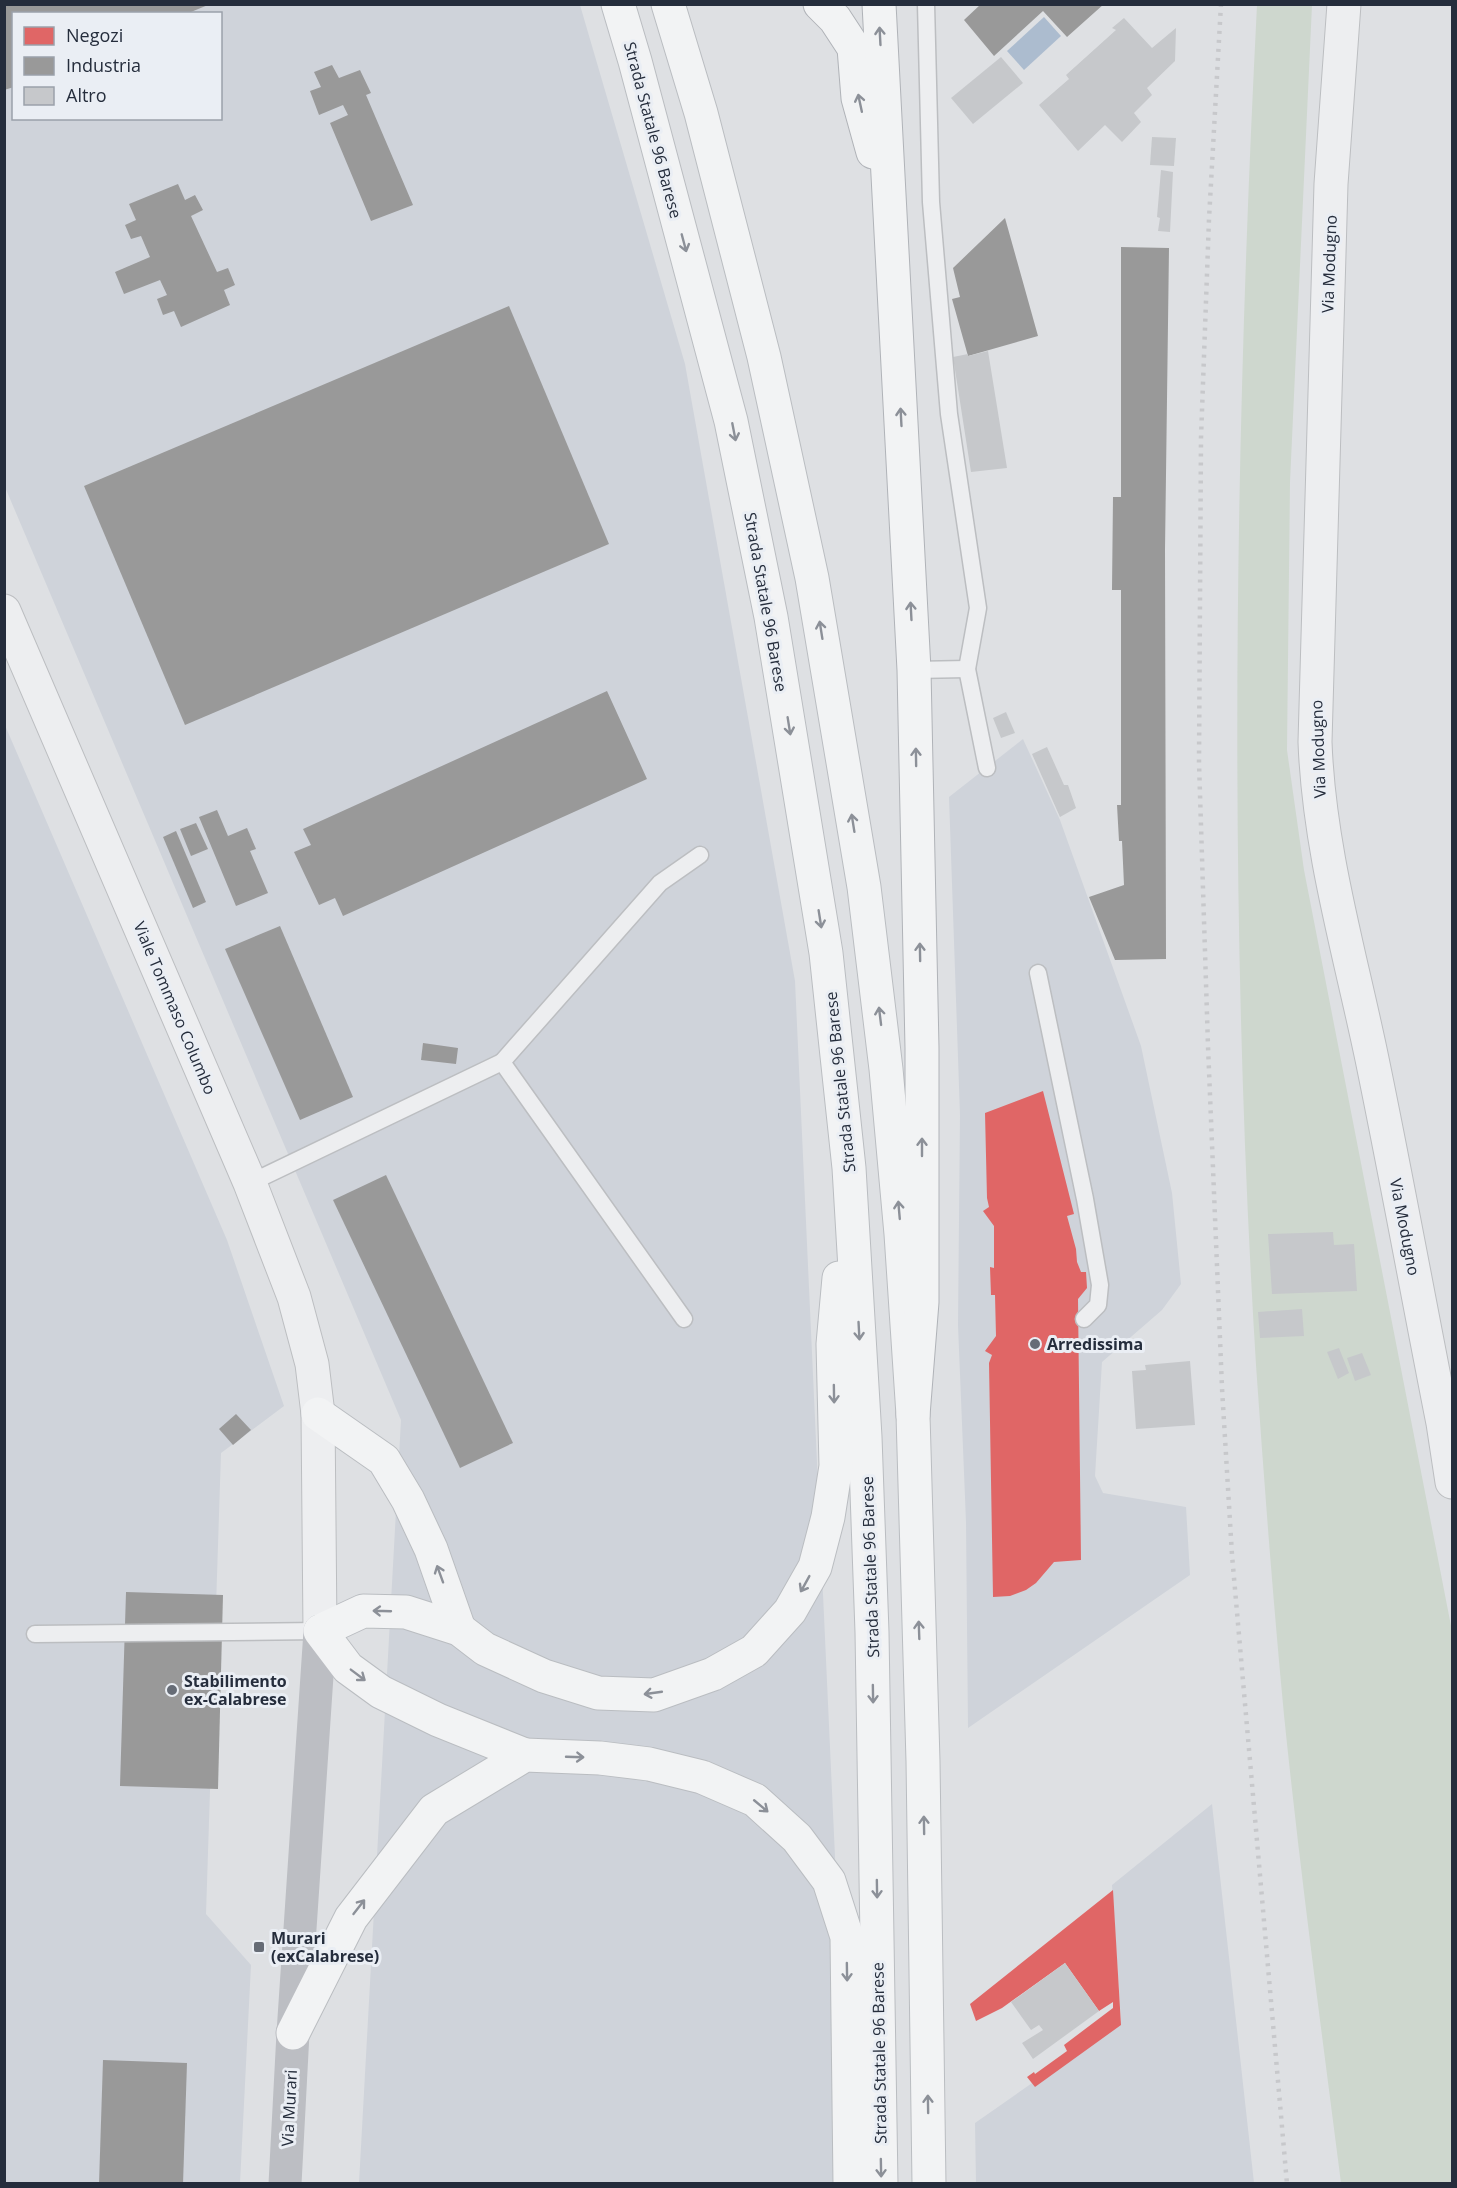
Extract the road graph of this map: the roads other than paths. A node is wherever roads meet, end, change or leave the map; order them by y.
1 (618, 4) edge
2 (668, 4) edge
3 (820, 4) edge
4 (879, 4) edge
5 (926, 4) edge
6 (1344, 4) edge
7 (891, 220) junction
8 (4, 611) edge
9 (967, 669) junction
10 (914, 670) junction
11 (987, 768) dead end
12 (700, 855) dead end
13 (1038, 973) dead end
14 (502, 1062) junction
15 (849, 1168) junction
16 (250, 1183) junction
17 (684, 1319) dead end
18 (1084, 1319) dead end
19 (318, 1414) junction
20 (913, 1415) junction
21 (1452, 1482) edge
22 (459, 1629) junction
23 (320, 1630) junction
24 (35, 1634) dead end
25 (525, 1755) junction
26 (293, 2033) junction
27 (285, 2184) edge
28 (850, 2184) edge
29 (881, 2184) edge
30 (929, 2184) edge

1 -> 15 main road, Strada Statale 96 Barese
20 -> 2 main road
7 -> 3 main road
7 -> 4 main road
5 - 9 lane
6 - 21 street, Via Modugno
10 -> 7 main road
8 - 16 street, Viale Tommaso Columbo
9 - 10 lane
9 - 11 lane
20 -> 10 main road
12 - 14 lane
13 - 18 lane
14 - 16 lane
14 - 17 lane
15 -> 22 main road
15 -> 29 main road, Strada Statale 96 Barese
16 - 19 street, Viale Tommaso Columbo
22 -> 19 main road
19 - 23 street, Viale Tommaso Columbo
30 -> 20 main road
22 -> 23 main road
23 - 24 lane
23 -> 25 main road
23 - 26 street, Via Murari
26 -> 25 main road
25 -> 28 main road
26 - 27 street, Via Murari

